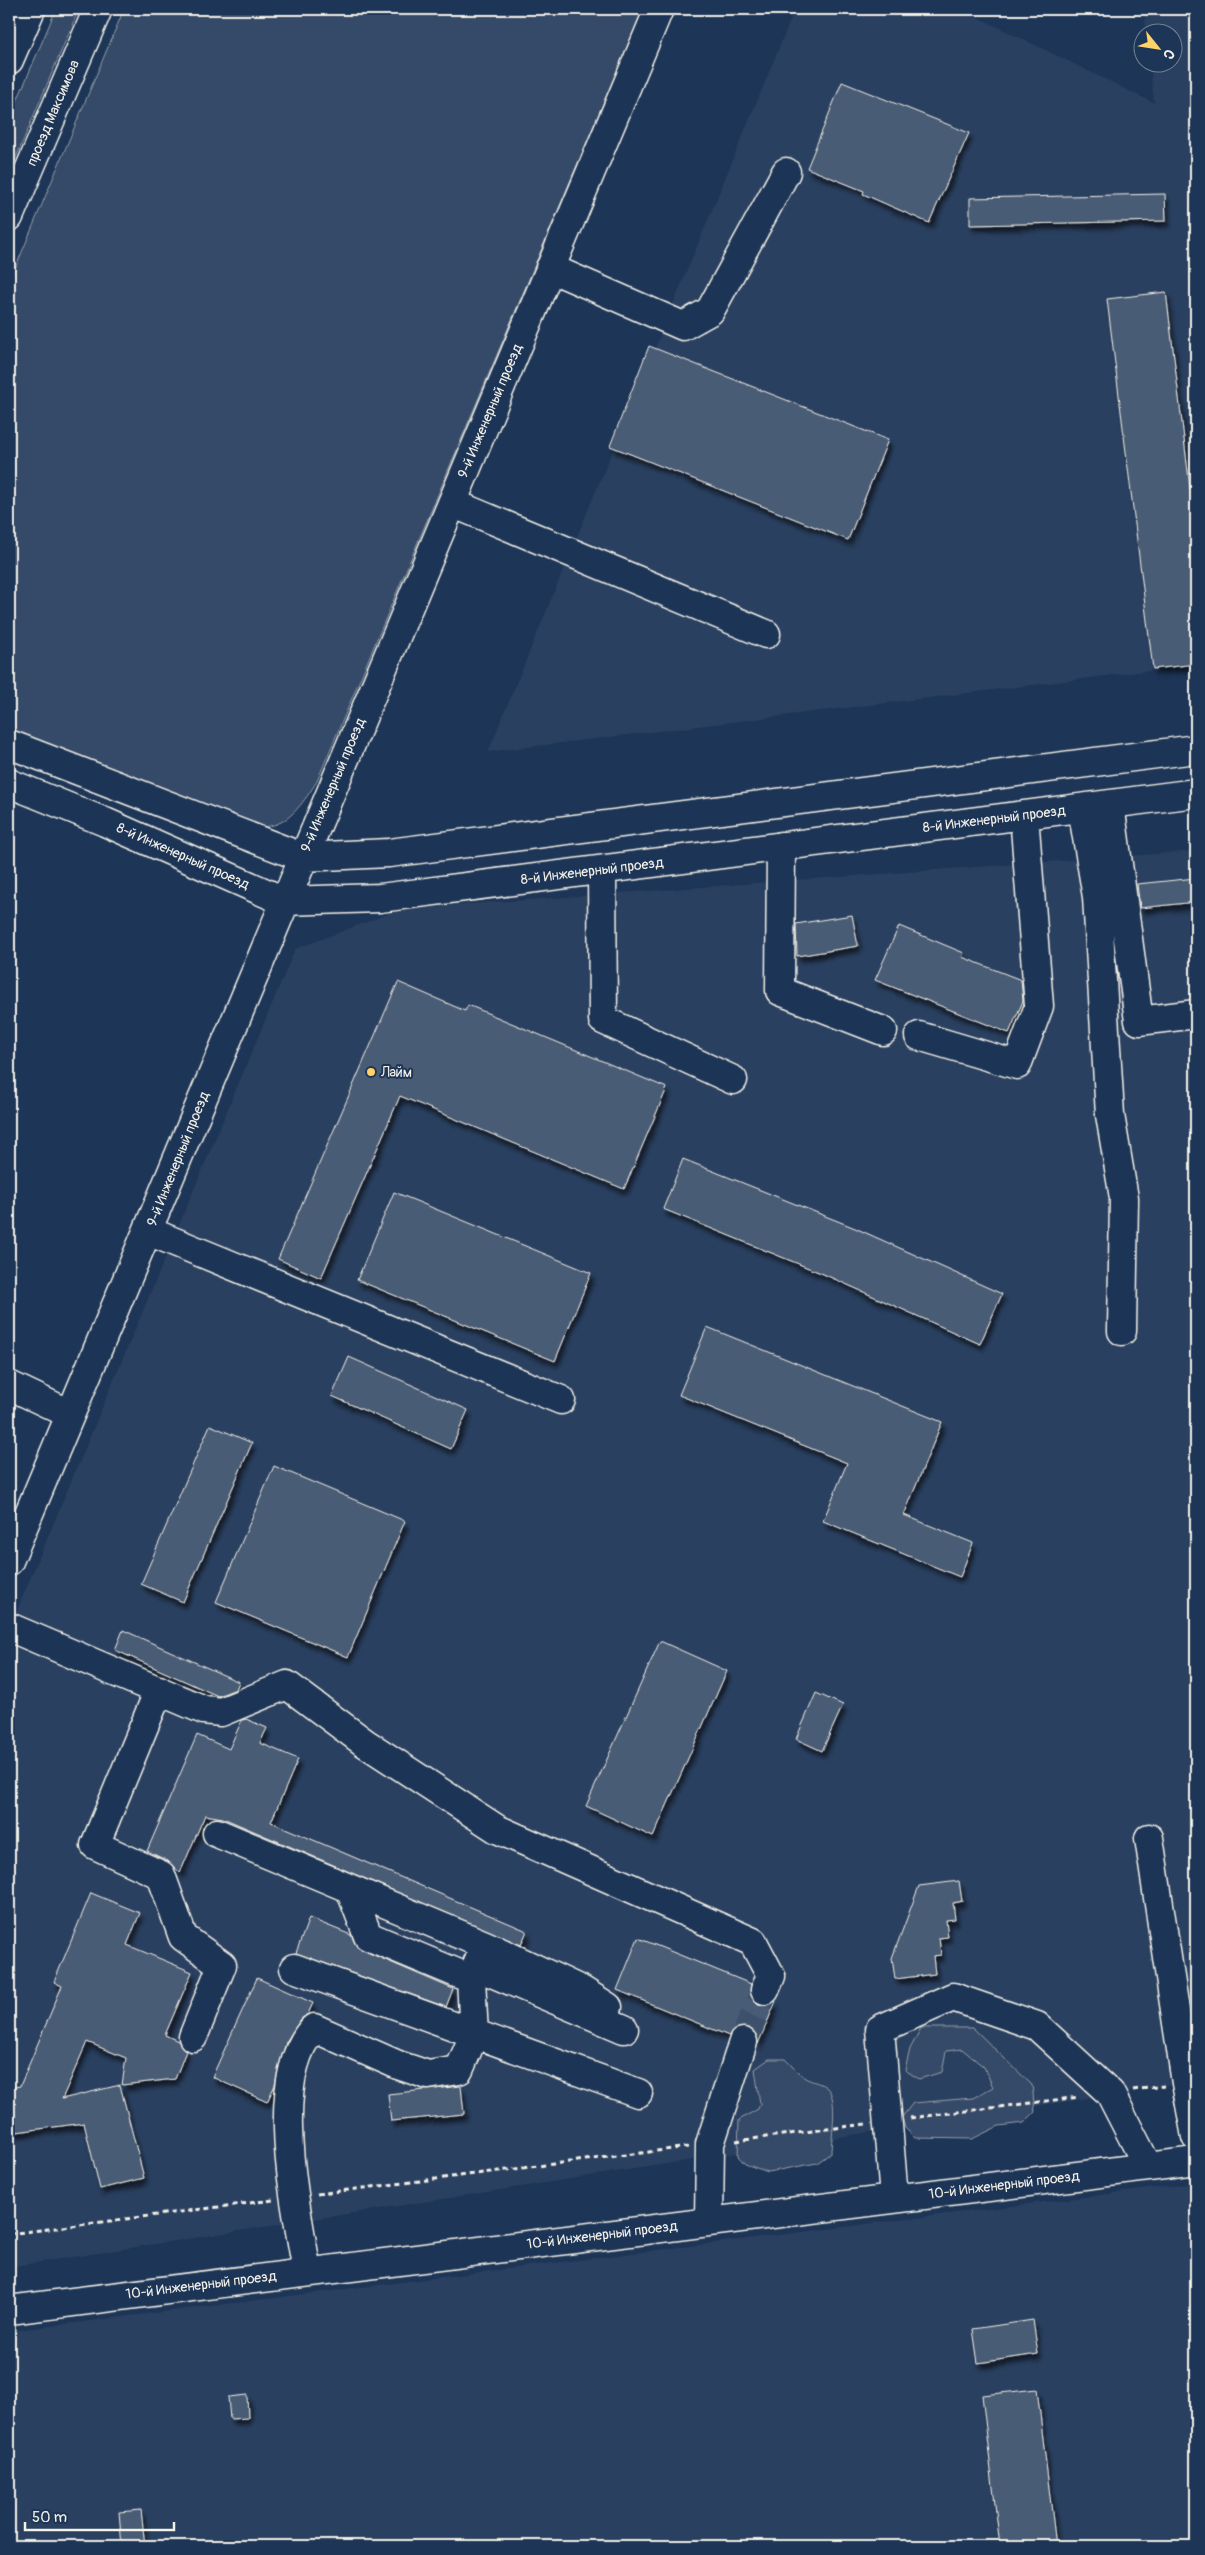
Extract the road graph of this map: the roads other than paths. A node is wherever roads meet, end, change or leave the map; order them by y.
1 (30, 9) edge
2 (98, 9) edge
3 (659, 9) edge
4 (9, 60) edge
5 (786, 172) dead end
6 (9, 217) edge
7 (550, 268) junction
8 (452, 503) junction
9 (766, 634) dead end
10 (9, 744) edge
11 (1196, 749) edge
12 (9, 783) edge
13 (1196, 793) edge
14 (1110, 804) junction
15 (1082, 808) junction
16 (1024, 815) junction
17 (781, 846) junction
18 (302, 857) junction
19 (602, 870) junction
20 (284, 901) junction
21 (1196, 1014) edge
22 (883, 1031) dead end
23 (919, 1036) dead end
24 (734, 1080) dead end
25 (148, 1231) junction
26 (1122, 1330) dead end
27 (9, 1385) edge
28 (561, 1400) dead end
29 (70, 1414) junction
30 (9, 1561) edge
31 (9, 1626) edge
32 (160, 1690) junction
33 (217, 1833) dead end
34 (1150, 1838) dead end
35 (350, 1889) junction
36 (478, 1964) junction
37 (294, 1968) dead end
38 (765, 1990) tunnel mouth
39 (613, 2025) dead end
40 (474, 2035) junction
41 (193, 2038) dead end
42 (743, 2042) tunnel mouth
43 (638, 2093) dead end
44 (1196, 2137) edge
45 (1196, 2161) edge
46 (1148, 2166) junction
47 (894, 2198) junction
48 (709, 2222) junction
49 (307, 2272) junction
50 (9, 2310) edge

1 - 4 street
2 - 6 street, проезд Максимова
3 - 7 street, 9-й Инженерный проезд
5 - 7 street
7 - 8 street, 9-й Инженерный проезд
8 - 9 street
8 - 18 street, 9-й Инженерный проезд
10 - 18 street
11 - 18 street
12 - 20 street, 8-й Инженерный проезд
13 - 14 street, 8-й Инженерный проезд
14 - 15 street, 8-й Инженерный проезд
14 - 21 street
15 - 16 street, 8-й Инженерный проезд
15 - 26 street
16 - 17 street, 8-й Инженерный проезд
16 - 23 street
17 - 19 street, 8-й Инженерный проезд
17 - 22 street
18 - 20 street, 9-й Инженерный проезд
19 - 20 street, 8-й Инженерный проезд
19 - 24 street
20 - 25 street, 9-й Инженерный проезд
25 - 28 street
25 - 29 street, 9-й Инженерный проезд
27 - 29 street
29 - 30 street, 9-й Инженерный проезд
31 - 32 street
32 - 38 street
32 - 41 street
33 - 35 street
34 - 44 street
35 - 36 street
35 - 36 street
36 - 39 street
36 - 40 street
37 - 40 street
40 - 43 street
40 - 49 street
42 - 48 street
45 - 46 street, 10-й Инженерный проезд
46 - 47 street, 10-й Инженерный проезд
46 - 47 street
47 - 48 street, 10-й Инженерный проезд
48 - 49 street, 10-й Инженерный проезд
49 - 50 street, 10-й Инженерный проезд

